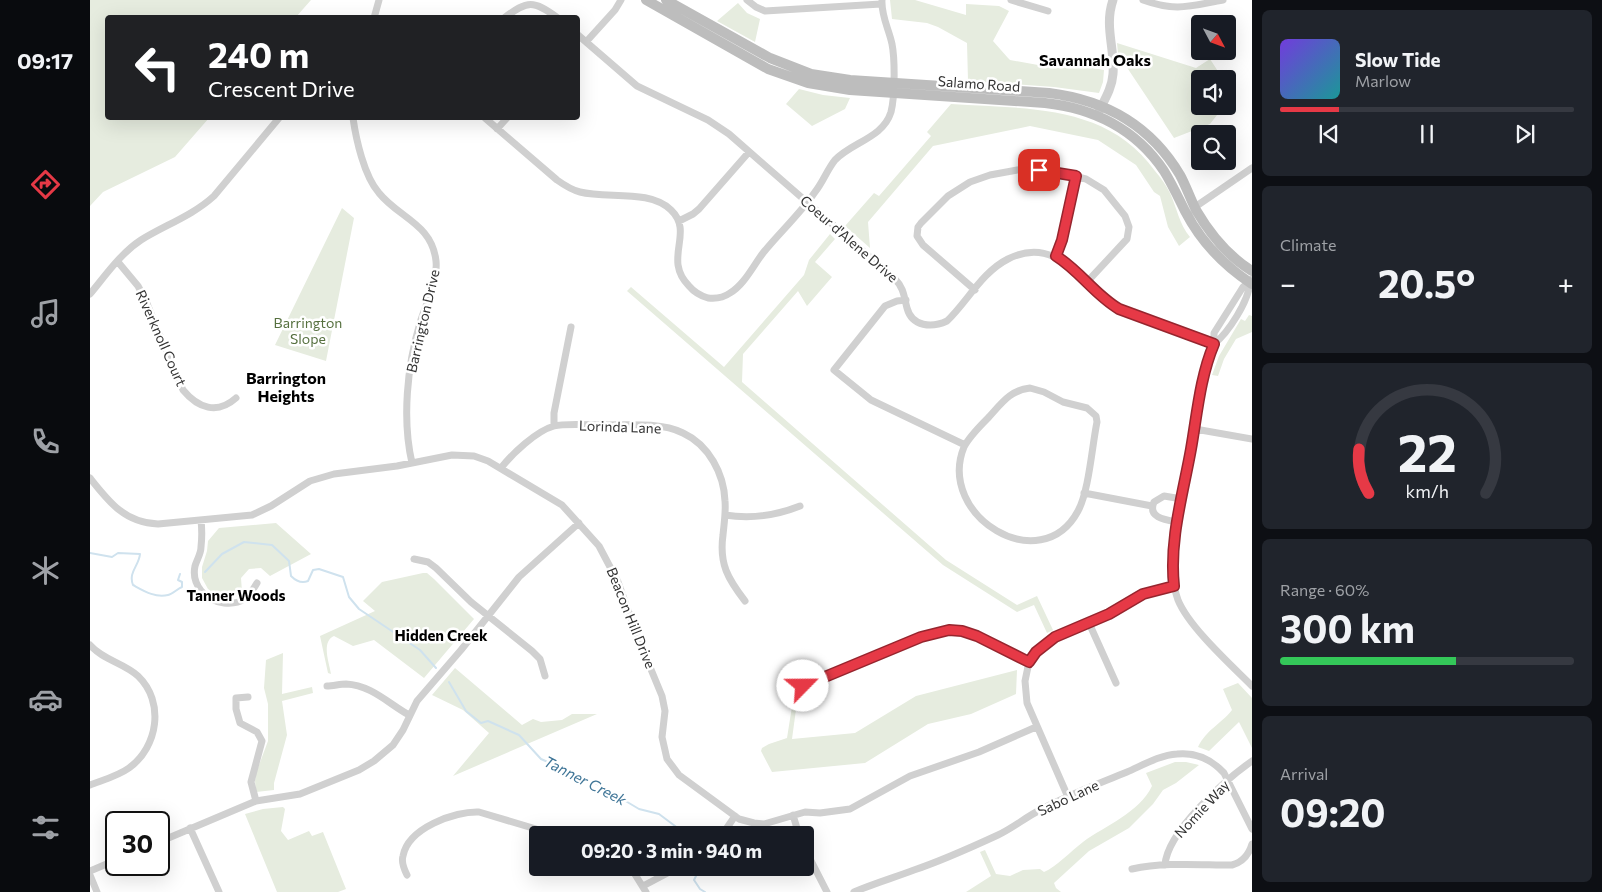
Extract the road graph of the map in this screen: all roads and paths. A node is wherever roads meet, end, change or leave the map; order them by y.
1 (379, 0) edge
2 (621, 0) edge
3 (646, 0) edge
4 (666, 0) edge
5 (748, 0) edge
6 (1010, 0) edge
7 (1113, 0) edge
8 (1143, 0) edge
9 (1223, 0) edge
10 (881, 2) edge
11 (827, 4) edge
12 (1168, 4) edge
13 (1048, 11) dead end
14 (375, 15) edge
15 (507, 15) edge
16 (554, 15) edge
17 (580, 37) edge
18 (586, 42) junction
19 (893, 88) junction
20 (1100, 110) junction
21 (277, 120) edge
22 (353, 120) edge
23 (487, 120) edge
24 (505, 120) edge
25 (497, 129) junction
26 (749, 152) junction
27 (1252, 168) edge
28 (1076, 176) junction
29 (807, 202) junction
30 (1195, 207) junction
31 (679, 221) junction
32 (1056, 256) junction
33 (118, 262) junction
34 (1252, 271) edge
35 (1087, 282) junction
36 (1251, 282) edge
37 (974, 290) junction
38 (90, 294) edge
39 (906, 300) junction
40 (571, 326) dead end
41 (1214, 344) junction
42 (236, 398) dead end
43 (554, 426) junction
44 (1195, 428) junction
45 (1252, 439) edge
46 (965, 445) junction
47 (412, 463) junction
48 (501, 468) junction
49 (90, 478) edge
50 (1084, 493) junction
51 (1182, 499) junction
52 (800, 506) dead end
53 (1152, 506) junction
54 (724, 515) junction
55 (201, 520) junction
56 (1178, 522) junction
57 (579, 523) junction
58 (414, 559) dead end
59 (257, 583) dead end
60 (1174, 586) junction
61 (744, 601) dead end
62 (488, 616) junction
63 (1089, 623) junction
64 (90, 645) edge
65 (1029, 662) junction
66 (545, 676) dead end
67 (1116, 683) dead end
68 (327, 686) dead end
69 (803, 686) dead end
70 (1252, 686) edge
71 (248, 697) dead end
72 (409, 715) junction
73 (1036, 727) junction
74 (1252, 761) edge
75 (1228, 781) junction
76 (90, 783) edge
77 (1068, 797) junction
78 (256, 801) junction
79 (794, 815) junction
80 (735, 816) junction
81 (728, 826) edge
82 (797, 826) edge
83 (529, 827) edge
84 (190, 828) junction
85 (1252, 829) edge
86 (170, 837) edge
87 (1252, 844) edge
88 (1165, 865) junction
89 (105, 866) edge
90 (814, 867) edge
91 (1132, 869) dead end
92 (90, 873) edge
93 (407, 875) dead end
94 (636, 876) edge
95 (665, 876) edge
96 (645, 889) edge
97 (97, 892) edge
98 (218, 892) edge
99 (827, 892) edge
100 (854, 892) edge

1 - 14 street
2 - 18 street
3 - 19 main road, Salamo Road
4 - 19 main road, Salamo Road
5 - 11 street
6 - 13 street
7 - 20 street
8 - 12 street
9 - 12 street
10 - 11 street
10 - 19 street
15 - 16 street
17 - 18 street, Coeur d'Alene Drive
18 - 26 street, Coeur d'Alene Drive
19 - 20 main road, Salamo Road
19 - 29 street
20 - 30 main road, Salamo Road
20 - 36 main road, Salamo Road
21 - 33 street
22 - 47 street, Barrington Drive
23 - 25 street
24 - 25 street
25 - 31 street
26 - 29 street, Coeur d'Alene Drive
26 - 31 street
27 - 30 street
28 - 32 street
28 - 35 street
28 - 37 street
29 - 31 street
29 - 39 street, Coeur d'Alene Drive
30 - 34 main road, Salamo Road
32 - 35 street
32 - 37 street, Coeur d'Alene Drive
33 - 38 street
33 - 42 street, Riverknoll Court
35 - 41 street
36 - 41 street
37 - 39 street, Coeur d'Alene Drive
39 - 46 street
40 - 43 street
41 - 44 street
43 - 48 street
43 - 54 street, Lorinda Lane
44 - 45 street
44 - 51 street
46 - 50 street
46 - 50 street
47 - 48 street, Beacon Hill Drive
47 - 55 street, Beacon Hill Drive
48 - 57 street, Beacon Hill Drive
49 - 55 street, Beacon Hill Drive
50 - 53 street
51 - 53 street
51 - 56 street
52 - 54 street
53 - 56 street
54 - 61 street, Lorinda Lane
55 - 59 street
56 - 60 street
57 - 62 street
57 - 80 street, Beacon Hill Drive
58 - 62 street
60 - 63 street
60 - 70 street
62 - 66 street
62 - 72 street
63 - 65 street
63 - 67 street
64 - 76 street
65 - 69 street
65 - 73 street
68 - 72 street
71 - 78 street
72 - 78 street
73 - 77 street
73 - 79 street, Beacon Hill Drive
74 - 75 street, Nomie Way
75 - 77 street, Sabo Lane
75 - 85 street, Sabo Lane
75 - 88 street, Nomie Way
77 - 100 street, Sabo Lane
78 - 84 street
79 - 80 street, Beacon Hill Drive
79 - 82 street
80 - 81 street
83 - 93 street
84 - 86 street
84 - 98 street
87 - 88 street
88 - 91 street
89 - 92 street
90 - 99 street
92 - 97 street
94 - 96 street
95 - 96 street

